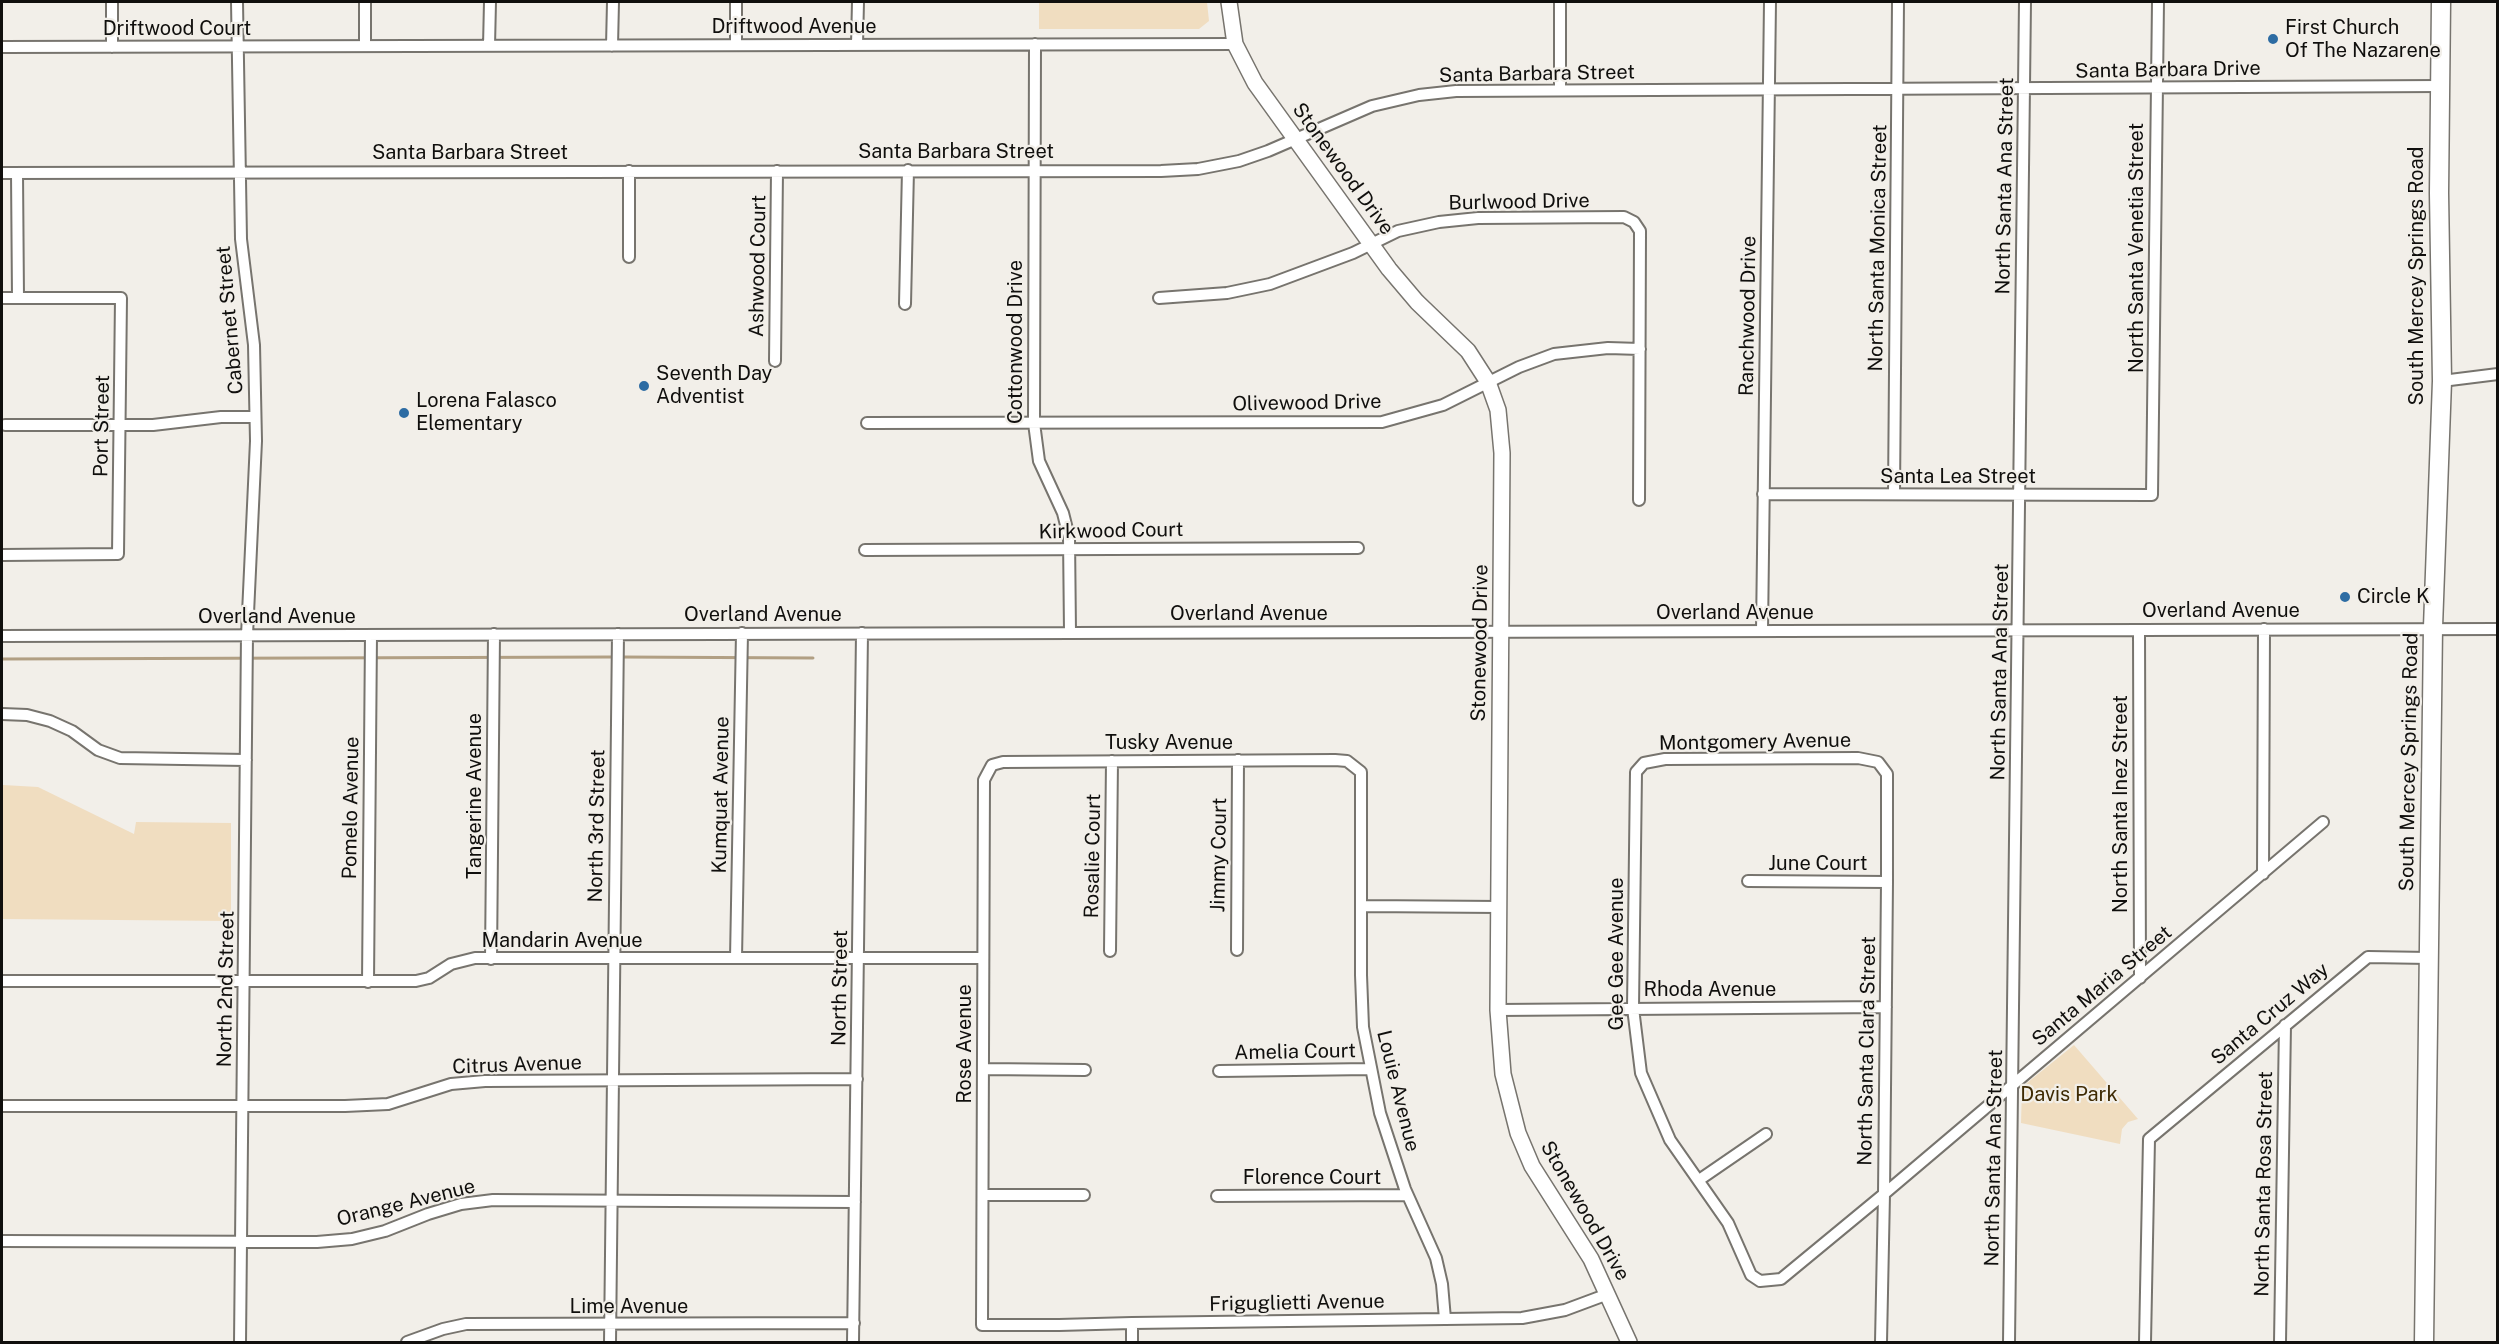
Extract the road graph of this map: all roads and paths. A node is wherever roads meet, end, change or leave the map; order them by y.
1 (112, 2) edge
2 (237, 2) edge
3 (365, 2) edge
4 (490, 2) edge
5 (613, 2) edge
6 (736, 2) edge
7 (858, 2) edge
8 (1229, 2) edge
9 (1560, 2) edge
10 (1770, 2) edge
11 (1898, 2) edge
12 (2025, 2) edge
13 (2158, 2) edge
14 (2441, 2) edge
15 (1035, 44) junction
16 (1235, 44) junction
17 (736, 45) junction
18 (857, 45) junction
19 (353, 46) joint
20 (365, 46) junction
21 (489, 46) junction
22 (612, 46) junction
23 (2, 47) edge
24 (112, 47) junction
25 (237, 47) junction
26 (2440, 86) junction
27 (2157, 89) junction
28 (1560, 90) junction
29 (1898, 90) junction
30 (2024, 90) junction
31 (1768, 91) junction
32 (1296, 138) junction
33 (908, 170) junction
34 (1033, 170) junction
35 (629, 171) junction
36 (777, 171) junction
37 (238, 172) junction
38 (2, 173) edge
39 (17, 173) junction
40 (1371, 243) junction
41 (629, 257) dead end
42 (2, 298) edge
43 (18, 298) junction
44 (1159, 298) dead end
45 (905, 304) dead end
46 (1640, 349) junction
47 (775, 361) dead end
48 (2498, 374) edge
49 (2442, 381) junction
50 (1488, 382) junction
51 (255, 417) junction
52 (867, 423) dead end
53 (1034, 423) junction
54 (120, 424) junction
55 (5, 425) dead end
56 (1763, 495) junction
57 (1894, 495) junction
58 (2020, 495) junction
59 (2152, 495) joint
60 (1639, 500) dead end
61 (1359, 548) dead end
62 (865, 550) dead end
63 (1070, 550) junction
64 (2, 555) edge
65 (2433, 627) junction
66 (2264, 629) junction
67 (2498, 629) edge
68 (2018, 630) junction
69 (2139, 630) junction
70 (1762, 631) junction
71 (1070, 632) junction
72 (1501, 632) junction
73 (742, 633) junction
74 (862, 633) junction
75 (371, 634) junction
76 (494, 634) junction
77 (618, 634) junction
78 (247, 635) junction
79 (2, 636) edge
80 (2, 714) edge
81 (246, 760) junction
82 (1238, 760) junction
83 (1112, 761) junction
84 (1347, 761) joint
85 (1878, 762) joint
86 (992, 765) joint
87 (1636, 772) joint
88 (2323, 822) dead end
89 (2263, 874) junction
90 (1748, 881) dead end
91 (1887, 882) junction
92 (1362, 906) junction
93 (1500, 907) junction
94 (1237, 950) dead end
95 (1110, 951) dead end
96 (736, 958) junction
97 (858, 958) junction
98 (983, 958) junction
99 (2429, 958) junction
100 (491, 959) junction
101 (613, 959) junction
102 (2140, 978) junction
103 (2, 981) edge
104 (244, 982) junction
105 (368, 982) junction
106 (1886, 1007) junction
107 (1633, 1008) junction
108 (1498, 1010) junction
109 (2284, 1025) junction
110 (983, 1069) junction
111 (1370, 1069) junction
112 (1085, 1070) dead end
113 (1219, 1071) dead end
114 (857, 1079) junction
115 (612, 1080) junction
116 (2013, 1085) junction
117 (2, 1106) edge
118 (243, 1106) junction
119 (1766, 1134) dead end
120 (1699, 1180) junction
121 (1884, 1194) junction
122 (982, 1195) junction
123 (1084, 1195) dead end
124 (1407, 1195) junction
125 (1217, 1196) dead end
126 (611, 1202) junction
127 (855, 1202) junction
128 (241, 1240) junction
129 (2, 1241) edge
130 (1760, 1281) joint
131 (1608, 1294) junction
132 (1445, 1319) junction
133 (854, 1323) junction
134 (1132, 1323) junction
135 (610, 1324) junction
136 (982, 1324) joint
137 (240, 1342) edge
138 (407, 1342) edge
139 (610, 1342) edge
140 (853, 1342) edge
141 (1132, 1342) edge
142 (1629, 1342) edge
143 (1881, 1342) edge
144 (2009, 1342) edge
145 (2145, 1342) edge
146 (2280, 1342) edge
147 (2424, 1342) edge

1 - 24 street
2 - 25 street, Cabernet Street
3 - 20 street
4 - 21 street
5 - 22 street
6 - 17 street
7 - 18 street
8 - 16 street, Stonewood Drive
9 - 28 street
10 - 31 street, Ranchwood Drive
11 - 29 street, North Santa Monica Street
12 - 30 street, North Santa Ana Street
13 - 27 street, North Santa Venetia Street
14 - 26 main road, South Mercey Springs Road
15 - 16 street, Driftwood Avenue
15 - 18 street, Driftwood Avenue
15 - 34 street, Cottonwood Drive
16 - 32 street, Stonewood Drive
17 - 18 street, Driftwood Avenue
17 - 22 street, Driftwood Avenue
19 - 20 street, Driftwood Avenue
19 - 25 street, Driftwood Court
20 - 21 street, Driftwood Avenue
21 - 22 street, Driftwood Avenue
23 - 24 street, Driftwood Court
24 - 25 street, Driftwood Court
25 - 37 street, Cabernet Street
26 - 27 street, Santa Barbara Drive
26 - 49 main road, South Mercey Springs Road
27 - 30 street, Santa Barbara Drive
27 - 59 street, North Santa Venetia Street
28 - 31 street, Santa Barbara Street
28 - 32 street, Santa Barbara Street
29 - 30 street, Santa Barbara Drive
29 - 31 street, Santa Barbara Street
29 - 57 street, North Santa Monica Street
30 - 58 street, North Santa Ana Street
31 - 56 street, Ranchwood Drive
32 - 34 street, Santa Barbara Street
32 - 40 street, Stonewood Drive
33 - 34 street, Santa Barbara Street
33 - 36 street, Santa Barbara Street
33 - 45 street
34 - 53 street, Cottonwood Drive
35 - 36 street, Santa Barbara Street
35 - 37 street, Santa Barbara Street
35 - 41 street
36 - 47 street, Ashwood Court
37 - 39 street, Santa Barbara Street
37 - 51 street, Cabernet Street
38 - 39 street, Santa Barbara Street
39 - 43 street
40 - 44 street, Burlwood Drive
40 - 46 street, Burlwood Drive
40 - 50 street, Stonewood Drive
42 - 43 street
43 - 54 street, Port Street
46 - 50 street, Olivewood Drive
46 - 60 street
48 - 49 street
49 - 65 main road, South Mercey Springs Road
50 - 53 street, Olivewood Drive
50 - 72 street, Stonewood Drive
51 - 54 street
51 - 78 street, Cabernet Street
52 - 53 street, Olivewood Drive
53 - 63 street, Cottonwood Drive
54 - 55 street
54 - 64 street, Port Street
56 - 57 street, Santa Lea Street
56 - 70 street, Ranchwood Drive
57 - 58 street, Santa Lea Street
58 - 59 street, Santa Lea Street
58 - 68 street, North Santa Ana Street
61 - 63 street, Kirkwood Court
62 - 63 street, Kirkwood Court
63 - 71 street, Cottonwood Drive
65 - 66 street, Overland Avenue
65 - 67 street, Overland Avenue
65 - 99 main road, South Mercey Springs Road
66 - 69 street, Overland Avenue
66 - 89 street
68 - 69 street, Overland Avenue
68 - 70 street, Overland Avenue
68 - 116 street, North Santa Ana Street
69 - 102 street, North Santa Inez Street
70 - 72 street, Overland Avenue
71 - 72 street, Overland Avenue
71 - 74 street, Overland Avenue
72 - 93 street, Stonewood Drive
73 - 74 street, Overland Avenue
73 - 77 street, Overland Avenue
73 - 96 street, Kumquat Avenue
74 - 97 street, North Street
75 - 76 street, Overland Avenue
75 - 78 street, Overland Avenue
75 - 105 street, Pomelo Avenue
76 - 77 street, Overland Avenue
76 - 100 street, Tangerine Avenue
77 - 101 street, North 3rd Street
78 - 79 street, Overland Avenue
78 - 81 street, North 2nd Street
80 - 81 street
81 - 104 street, North 2nd Street
82 - 83 street, Tusky Avenue
82 - 84 street, Tusky Avenue
82 - 94 street, Jimmy Court
83 - 86 street, Tusky Avenue
83 - 95 street, Rosalie Court
84 - 92 street, Louie Avenue
85 - 87 street, Montgomery Avenue
85 - 91 street, North Santa Clara Street
86 - 98 street, Rose Avenue
87 - 107 street, Gee Gee Avenue
88 - 89 street, Santa Maria Street
89 - 102 street, Santa Maria Street
90 - 91 street, June Court
91 - 106 street, North Santa Clara Street
92 - 93 street
92 - 111 street, Louie Avenue
93 - 108 street, Stonewood Drive
96 - 97 street, Mandarin Avenue
96 - 101 street, Mandarin Avenue
97 - 98 street, Mandarin Avenue
97 - 114 street, North Street
98 - 110 street, Rose Avenue
99 - 109 street, Santa Cruz Way
99 - 147 main road, South Mercey Springs Road
100 - 101 street, Mandarin Avenue
100 - 105 street, Mandarin Avenue
101 - 115 street, North 3rd Street
102 - 116 street, Santa Maria Street
103 - 104 street, Mandarin Avenue
104 - 105 street, Mandarin Avenue
104 - 118 street, North 2nd Street
106 - 107 street, Rhoda Avenue
106 - 121 street, North Santa Clara Street
107 - 108 street, Rhoda Avenue
107 - 120 street, Gee Gee Avenue
108 - 131 street, Stonewood Drive
109 - 145 street, Santa Cruz Way
109 - 146 street, North Santa Rosa Street
110 - 112 street
110 - 122 street, Rose Avenue
111 - 113 street, Amelia Court
111 - 124 street, Louie Avenue
114 - 115 street, Citrus Avenue
114 - 127 street, North Street
115 - 118 street, Citrus Avenue
115 - 126 street, North 3rd Street
116 - 121 street, Santa Maria Street
116 - 144 street, North Santa Ana Street
117 - 118 street, Citrus Avenue
118 - 128 street, North 2nd Street
119 - 120 street
120 - 130 street, Gee Gee Avenue
121 - 130 street, Santa Maria Street
121 - 143 street, North Santa Clara Street
122 - 123 street
122 - 136 street, Rose Avenue
124 - 125 street, Florence Court
124 - 132 street, Louie Avenue
126 - 127 street, Orange Avenue
126 - 128 street, Orange Avenue
126 - 135 street, North 3rd Street
127 - 133 street, North Street
128 - 129 street, Orange Avenue
128 - 137 street, North 2nd Street
131 - 132 street, Friguglietti Avenue
131 - 142 street, Stonewood Drive
132 - 134 street, Friguglietti Avenue
133 - 135 street, Lime Avenue
133 - 140 street, North Street
134 - 136 street, Friguglietti Avenue
134 - 141 street
135 - 138 street, Lime Avenue
135 - 139 street, North 3rd Street

